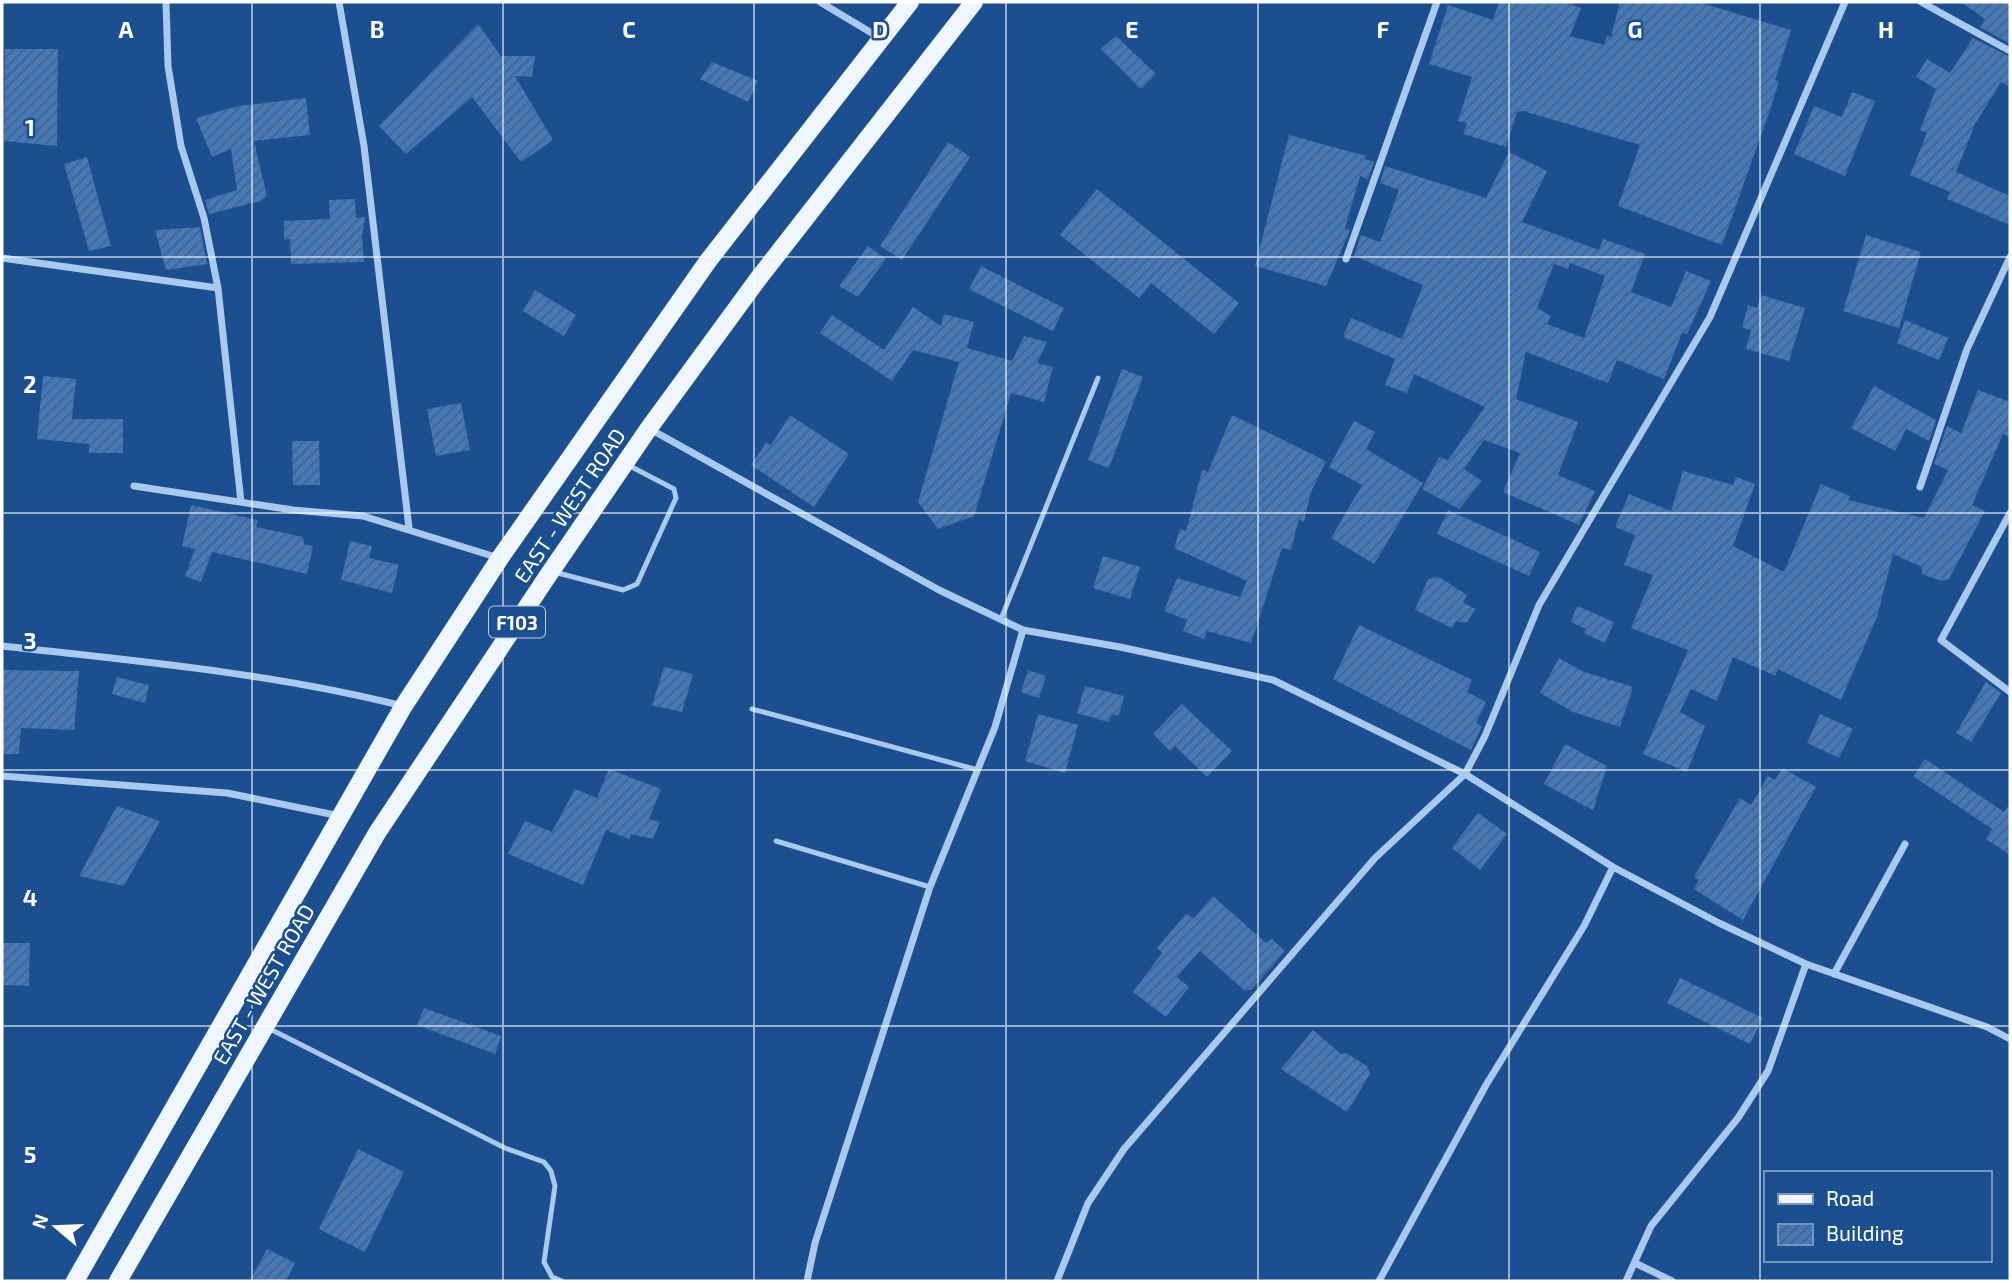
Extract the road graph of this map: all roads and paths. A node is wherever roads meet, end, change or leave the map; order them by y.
1 (166, 2) edge
2 (339, 2) edge
3 (820, 2) edge
4 (910, 2) edge
5 (974, 2) edge
6 (1437, 2) edge
7 (1845, 2) edge
8 (1921, 2) edge
9 (880, 39) junction
10 (2010, 51) edge
11 (2010, 257) edge
12 (2, 258) edge
13 (1346, 260) dead end
14 (218, 288) junction
15 (1098, 378) dead end
16 (649, 428) junction
17 (624, 463) junction
18 (134, 486) dead end
19 (1920, 487) dead end
20 (241, 502) junction
21 (2010, 513) edge
22 (410, 528) junction
23 (500, 558) junction
24 (551, 571) junction
25 (1000, 619) junction
26 (1023, 630) junction
27 (2, 646) edge
28 (2010, 692) edge
29 (403, 707) junction
30 (752, 709) dead end
31 (978, 770) junction
32 (1465, 774) junction
33 (2, 776) edge
34 (341, 816) junction
35 (776, 841) dead end
36 (1905, 844) dead end
37 (1613, 867) junction
38 (930, 887) junction
39 (1806, 964) junction
40 (1834, 974) junction
41 (265, 1027) junction
42 (2010, 1039) edge
43 (1635, 1263) junction
44 (75, 1281) edge
45 (118, 1281) edge
46 (562, 1281) edge
47 (807, 1281) edge
48 (1057, 1281) edge
49 (1379, 1281) edge
50 (1626, 1281) edge
51 (1672, 1281) edge

1 - 14 street
2 - 22 street
3 - 9 street
4 - 9 main road, EAST - WEST ROAD / F103
5 - 16 main road, EAST - WEST ROAD / F103
6 - 13 street
7 - 32 street
8 - 10 street
9 - 23 main road, EAST - WEST ROAD / F103
11 - 19 street
12 - 14 street
14 - 20 street
15 - 25 lane
16 - 17 main road, EAST - WEST ROAD / F103
16 - 25 street
17 - 24 main road, EAST - WEST ROAD / F103
17 - 24 lane
18 - 20 street
20 - 22 street
21 - 28 street
22 - 23 street
23 - 29 main road, EAST - WEST ROAD / F103
24 - 41 main road, EAST - WEST ROAD / F103
25 - 26 street
26 - 31 street
26 - 32 street
27 - 29 street
29 - 34 main road, EAST - WEST ROAD / F103
30 - 31 lane
31 - 38 street
32 - 37 street
32 - 48 street
33 - 34 street
34 - 44 main road, EAST - WEST ROAD / F103
35 - 38 lane
36 - 40 street
37 - 39 street
37 - 49 street
38 - 47 street
39 - 40 street
39 - 43 street
40 - 42 street
41 - 45 main road, EAST - WEST ROAD / F103
41 - 46 lane
43 - 50 street
43 - 51 street

